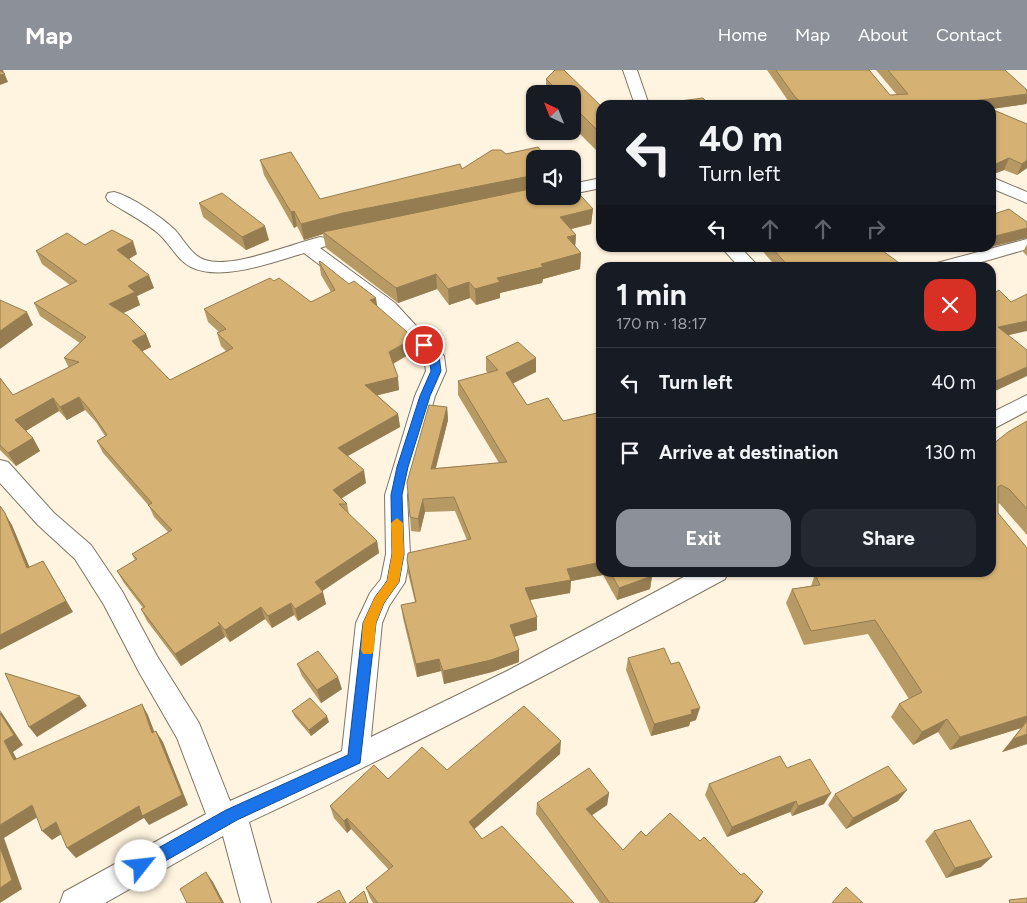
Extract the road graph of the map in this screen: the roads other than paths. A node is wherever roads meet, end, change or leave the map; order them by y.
1 (630, 70) edge
2 (640, 100) edge
3 (596, 184) edge
4 (996, 184) edge
5 (581, 187) edge
6 (114, 198) dead end
7 (1027, 198) edge
8 (338, 238) edge
9 (1027, 244) edge
10 (306, 246) junction
11 (736, 252) edge
12 (745, 262) edge
13 (960, 262) edge
14 (1027, 402) edge
15 (996, 420) edge
16 (0, 468) edge
17 (707, 577) edge
18 (355, 759) junction
19 (227, 818) junction
20 (75, 903) edge
21 (256, 903) edge

1 - 2 street
3 - 5 street
4 - 7 street
6 - 10 street
8 - 10 street
9 - 13 street
10 - 18 street
11 - 12 street
14 - 15 street
16 - 19 street
17 - 18 street
18 - 19 street
19 - 20 street
19 - 21 street

